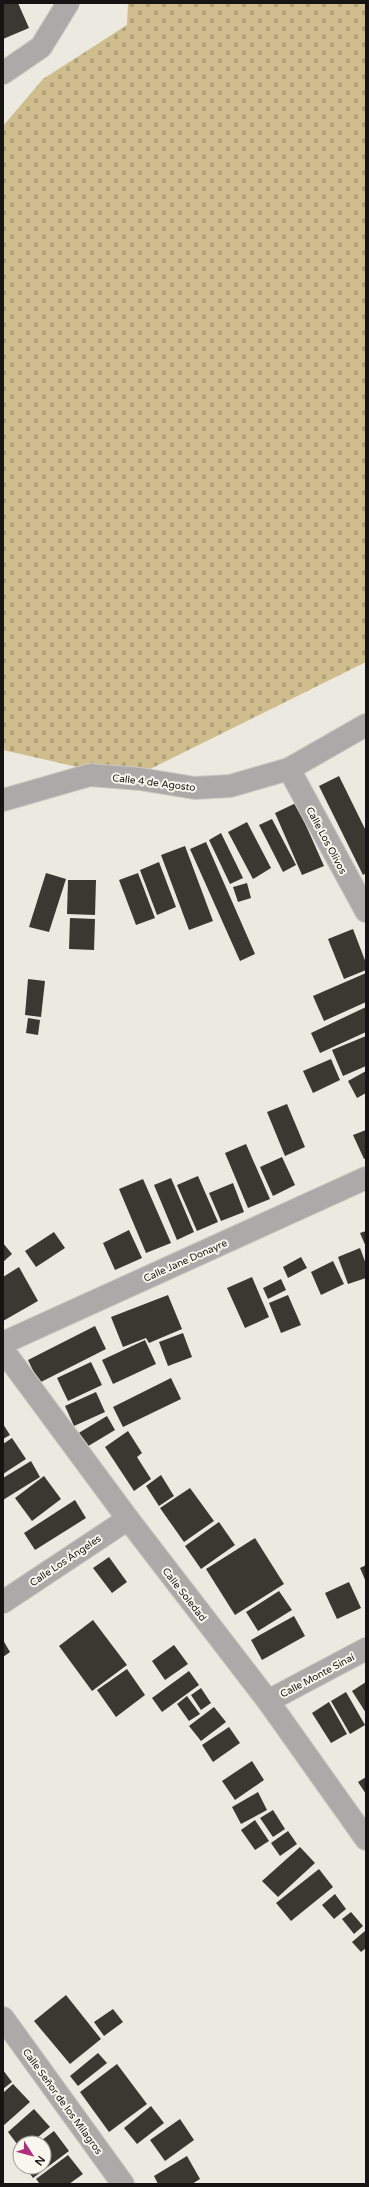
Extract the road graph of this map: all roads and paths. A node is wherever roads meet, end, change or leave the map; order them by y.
1 (68, 3) edge
2 (3, 73) edge
3 (366, 725) edge
4 (289, 769) junction
5 (3, 800) edge
6 (366, 911) edge
7 (366, 1178) edge
8 (3, 1343) edge
9 (3, 1350) edge
10 (128, 1519) junction
11 (3, 1602) edge
12 (366, 1649) edge
13 (268, 1701) junction
14 (366, 1839) edge
15 (3, 2018) edge
16 (124, 2184) edge

1 - 2 street
3 - 4 street, Calle 4 de Agosto
4 - 5 street, Calle 4 de Agosto
4 - 6 street, Calle Los Olivos
7 - 8 street, Calle Jane Donayre
9 - 10 street, Calle Soledad
10 - 11 street, Calle Los Ángeles
10 - 13 street, Calle Soledad
12 - 13 street, Calle Monte Sinaí
13 - 14 street, Calle Soledad
15 - 16 street, Calle Señor de los Milagros

